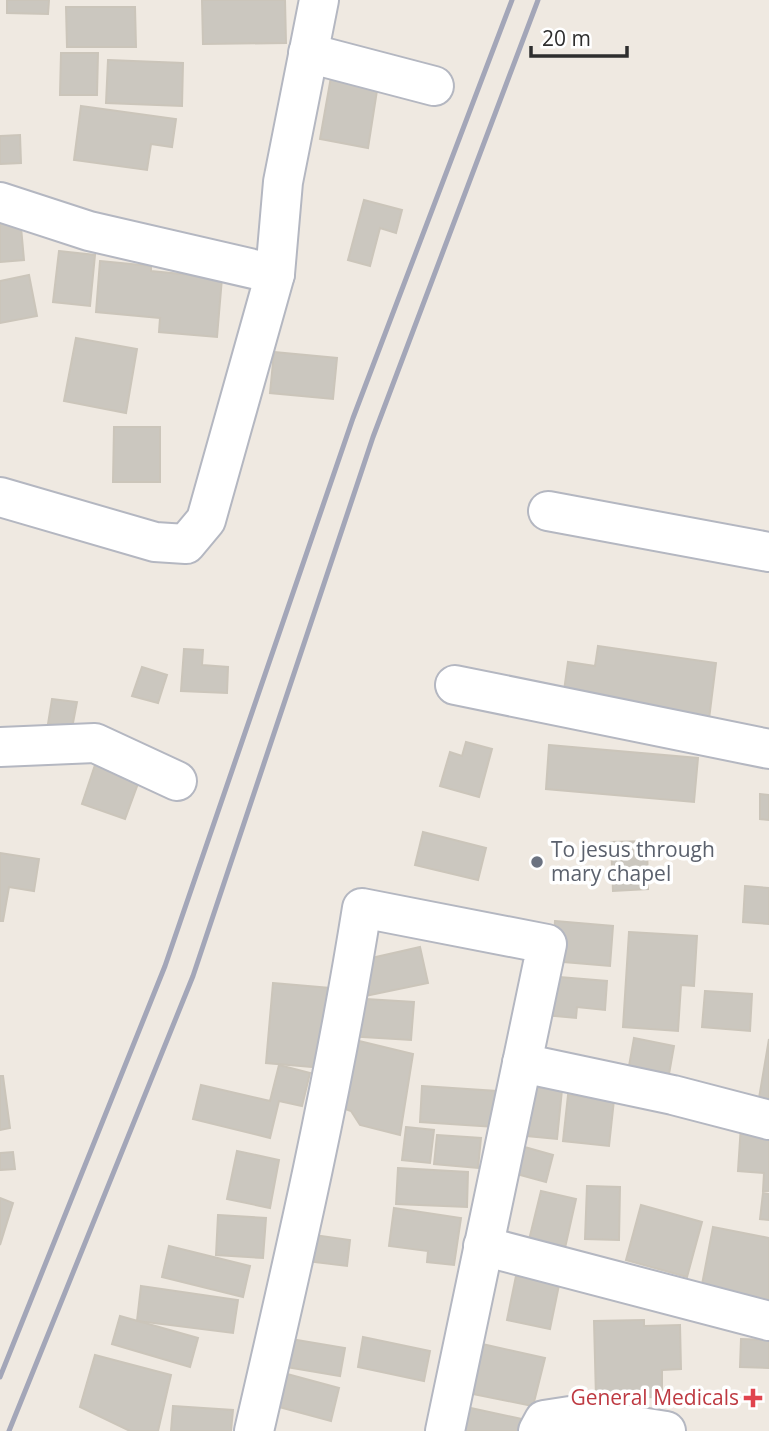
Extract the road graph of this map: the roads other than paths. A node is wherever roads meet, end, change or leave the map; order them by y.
1 (319, 0) edge
2 (308, 53) junction
3 (434, 86) dead end
4 (0, 202) edge
5 (275, 274) junction
6 (0, 497) edge
7 (548, 511) dead end
8 (769, 552) edge
9 (454, 684) dead end
10 (0, 747) edge
11 (769, 749) edge
12 (177, 781) dead end
13 (522, 1063) junction
14 (769, 1120) edge
15 (483, 1246) junction
16 (769, 1321) edge
17 (254, 1431) edge
18 (445, 1431) edge
19 (538, 1431) edge
20 (666, 1431) edge

1 - 2 street
2 - 3 street
2 - 5 street
4 - 5 street
5 - 6 street
7 - 8 street
9 - 11 street
10 - 12 street
13 - 14 street
13 - 15 street
13 - 17 street
15 - 16 street
15 - 18 street
19 - 20 street

